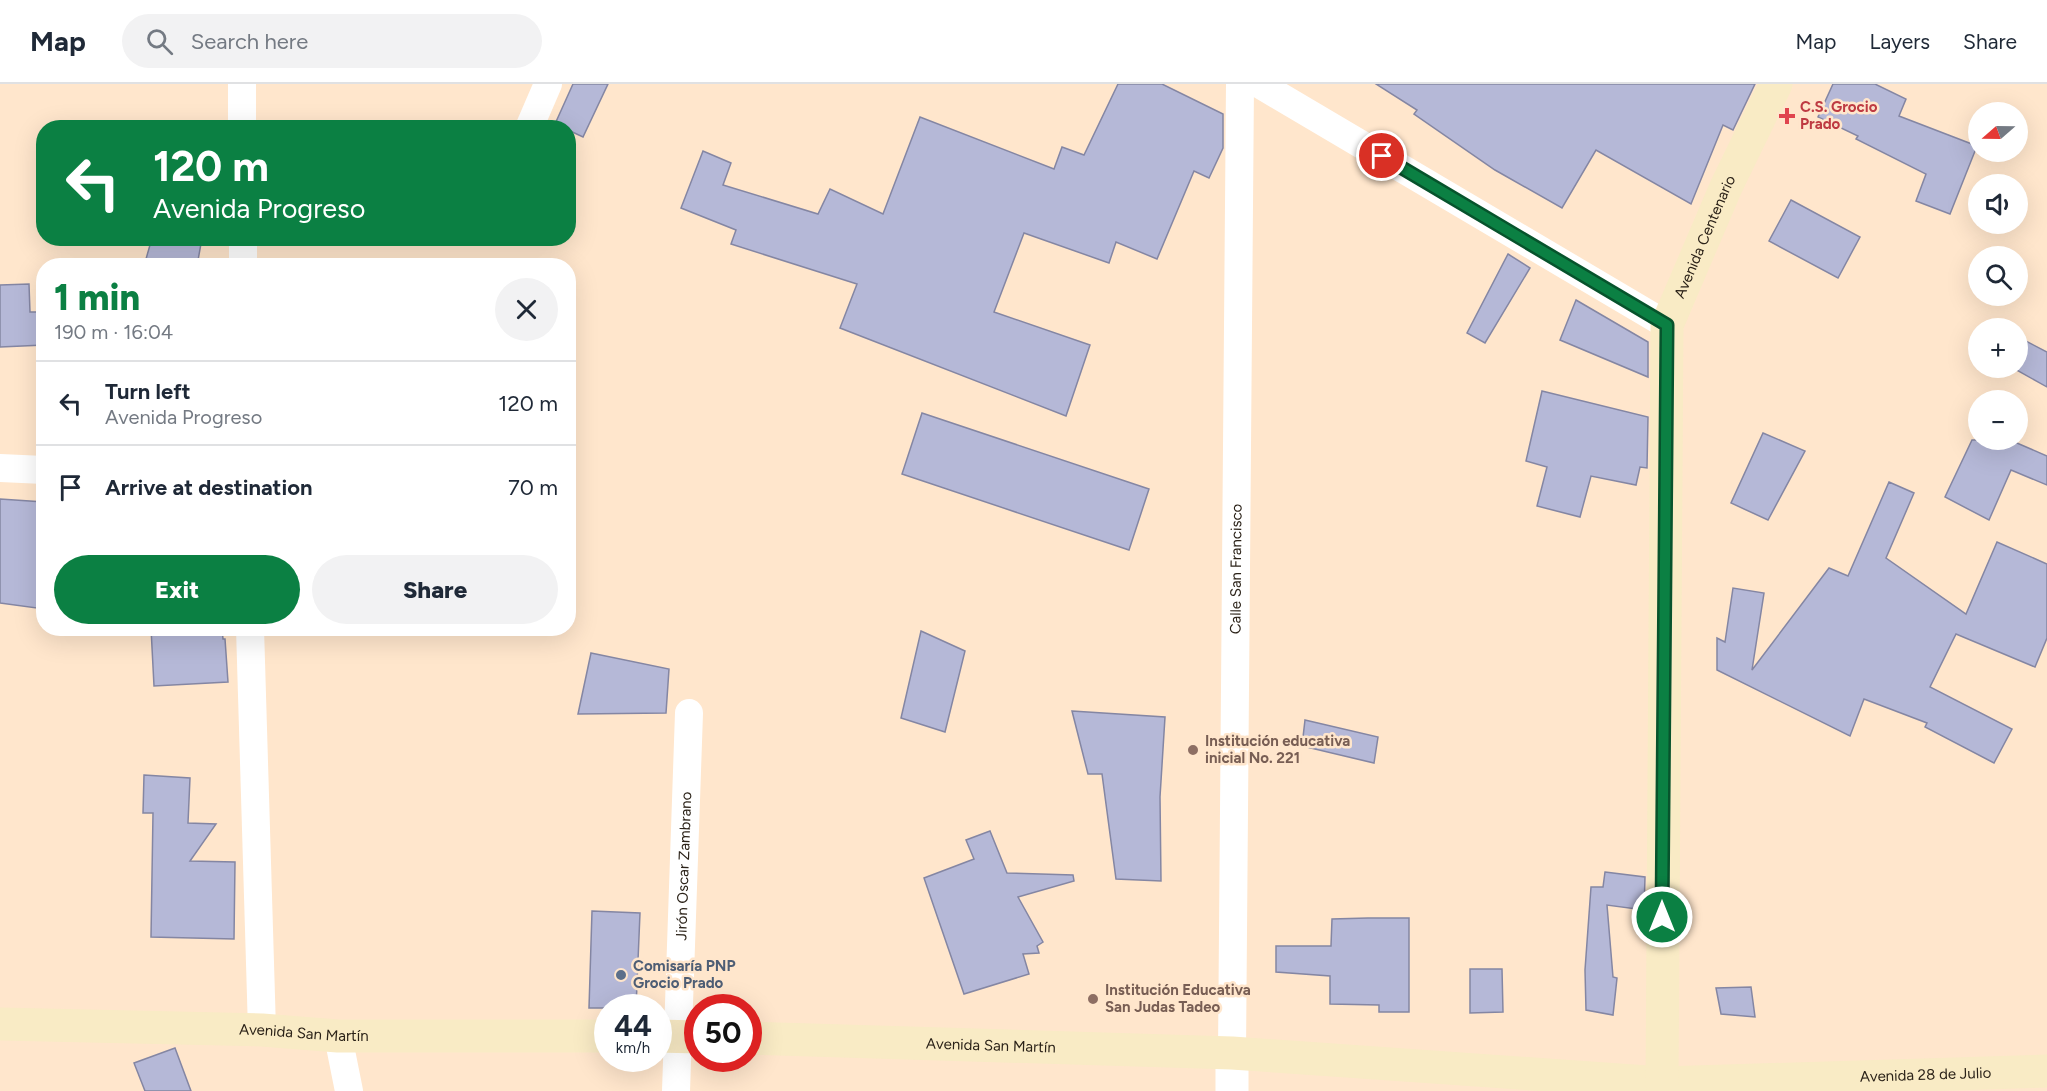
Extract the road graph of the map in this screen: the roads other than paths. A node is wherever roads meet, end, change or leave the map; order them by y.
1 (242, 84) edge
2 (548, 84) edge
3 (1240, 84) edge
4 (1259, 84) edge
5 (1776, 84) edge
6 (242, 120) edge
7 (532, 120) edge
8 (1667, 325) junction
9 (0, 468) edge
10 (36, 470) edge
11 (250, 636) edge
12 (689, 713) dead end
13 (0, 1023) edge
14 (262, 1030) junction
15 (338, 1036) junction
16 (594, 1036) edge
17 (677, 1036) edge
18 (762, 1038) edge
19 (1232, 1053) junction
20 (2047, 1071) edge
21 (1662, 1087) edge
22 (349, 1091) edge
23 (676, 1091) edge
24 (1232, 1091) edge

1 - 6 street
2 - 7 street
3 - 19 street, Calle San Francisco
4 - 8 street
5 - 8 main road, Avenida Centenario
8 - 21 main road, Avenida Centenario
9 - 10 street
11 - 14 street
12 - 17 street, Jirón Oscar Zambrano
13 - 14 main road, Avenida San Martín
14 - 15 main road, Avenida San Martín
15 - 16 main road, Avenida San Martín
15 - 22 street
17 - 23 street, Jirón Oscar Zambrano
18 - 19 main road, Avenida San Martín
19 - 21 main road, Avenida San Martín
19 - 24 street
20 - 21 main road, Avenida 28 de Julio

